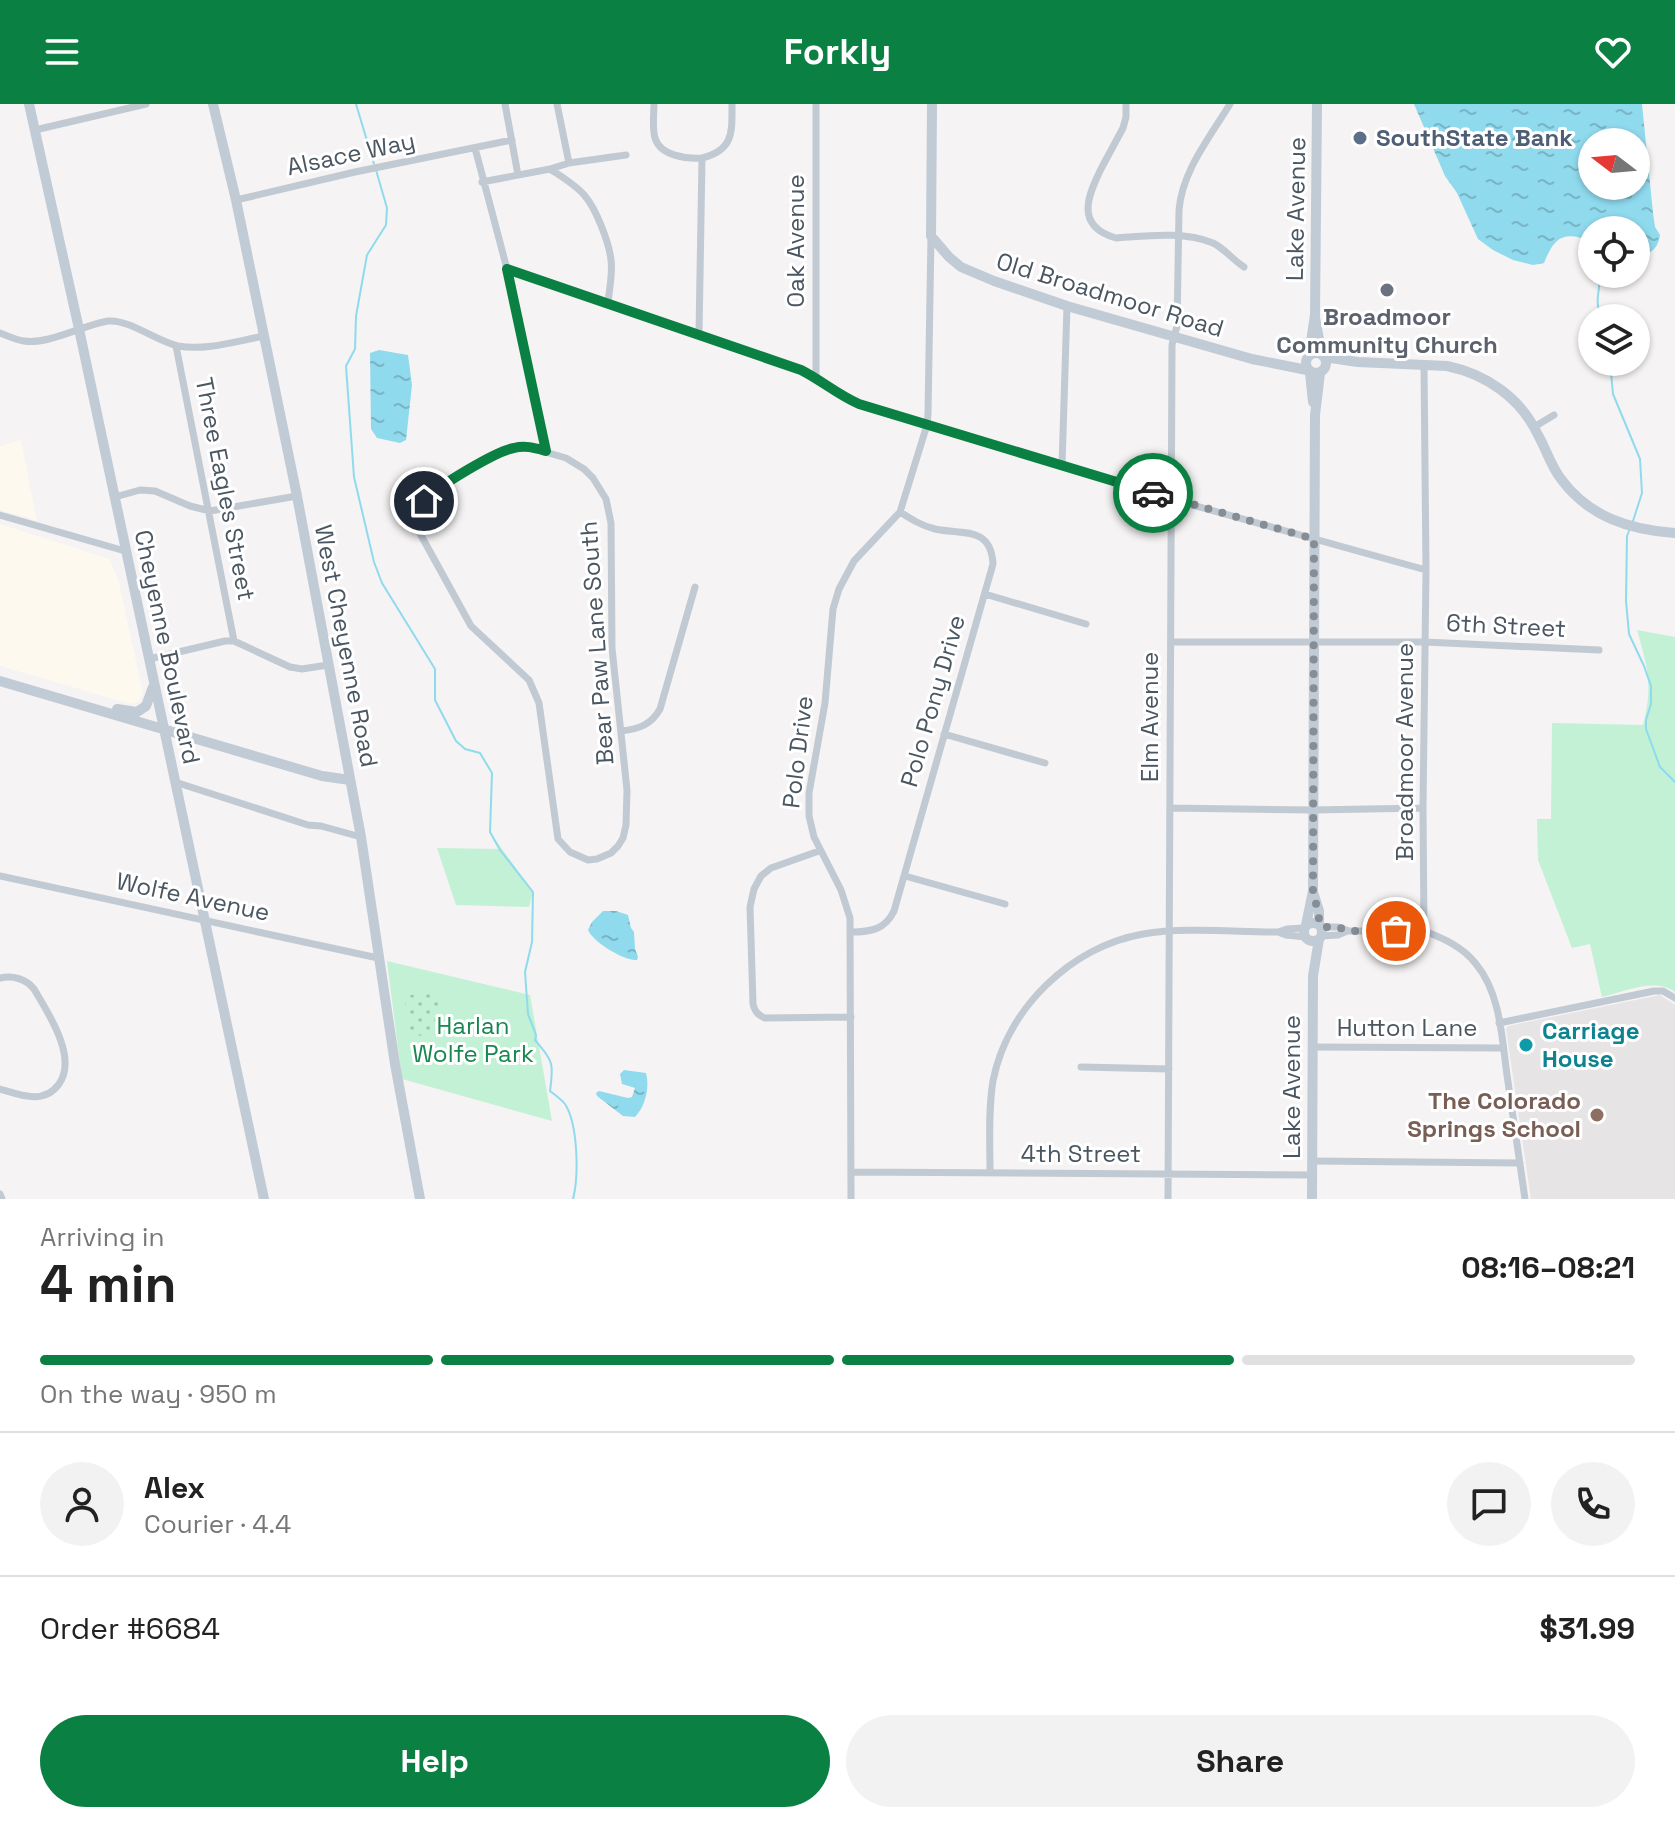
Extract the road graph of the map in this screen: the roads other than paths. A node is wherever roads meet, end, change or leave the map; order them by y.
1 (29, 104) edge
2 (146, 104) edge
3 (213, 104) edge
4 (505, 104) edge
5 (557, 104) edge
6 (654, 104) edge
7 (732, 104) edge
8 (816, 104) edge
9 (932, 104) edge
10 (1126, 104) edge
11 (1230, 104) edge
12 (1317, 104) edge
13 (35, 130) junction
14 (512, 140) junction
15 (475, 148) junction
16 (626, 155) dead end
17 (702, 158) junction
18 (569, 163) junction
19 (550, 169) junction
20 (518, 175) junction
21 (482, 182) junction
22 (236, 200) junction
23 (931, 236) junction
24 (1179, 236) junction
25 (1244, 267) dead end
26 (507, 269) junction
27 (608, 304) junction
28 (1067, 306) junction
29 (1315, 315) junction
30 (79, 329) junction
31 (0, 333) edge
32 (699, 334) junction
33 (1174, 335) junction
34 (264, 336) junction
35 (176, 346) junction
36 (1323, 356) junction
37 (1358, 362) junction
38 (1424, 364) junction
39 (1313, 366) junction
40 (816, 378) junction
41 (1554, 415) dead end
42 (927, 425) junction
43 (1534, 427) junction
44 (546, 451) junction
45 (1062, 466) junction
46 (297, 496) junction
47 (115, 497) junction
48 (1171, 499) junction
49 (210, 511) junction
50 (900, 512) junction
51 (0, 515) edge
52 (1675, 533) edge
53 (1314, 539) junction
54 (125, 551) junction
55 (1426, 570) junction
56 (695, 587) dead end
57 (985, 594) junction
58 (1086, 624) dead end
59 (234, 641) junction
60 (1171, 642) junction
61 (1425, 642) junction
62 (1314, 643) junction
63 (1599, 650) dead end
64 (149, 659) junction
65 (328, 665) junction
66 (0, 681) edge
67 (154, 681) junction
68 (94, 709) junction
69 (164, 730) junction
70 (621, 731) junction
71 (944, 734) junction
72 (1045, 763) dead end
73 (350, 780) junction
74 (175, 782) junction
75 (1170, 808) junction
76 (1423, 808) junction
77 (1313, 810) junction
78 (361, 837) junction
79 (819, 851) junction
80 (0, 876) edge
81 (905, 876) junction
82 (1005, 904) dead end
83 (206, 920) junction
84 (1170, 931) junction
85 (1424, 931) junction
86 (851, 932) junction
87 (1313, 932) junction
88 (378, 958) junction
89 (0, 978) edge
90 (1675, 998) edge
91 (851, 1017) junction
92 (1499, 1023) junction
93 (1312, 1047) junction
94 (1502, 1048) junction
95 (1081, 1067) dead end
96 (1169, 1069) junction
97 (0, 1089) edge
98 (1312, 1161) junction
99 (1520, 1163) junction
100 (851, 1172) junction
101 (990, 1173) junction
102 (1169, 1174) junction
103 (1312, 1175) junction
104 (264, 1199) edge
105 (420, 1199) edge
106 (851, 1199) edge
107 (1168, 1199) edge
108 (1312, 1199) edge
109 (1525, 1199) edge

1 - 13 main road, Cheyenne Boulevard
2 - 13 street
3 - 22 main road, West Cheyenne Road
4 - 14 street
5 - 18 street
6 - 17 street
7 - 17 street
8 - 40 street, Oak Avenue
9 - 23 main road
10 - 24 street
11 - 24 street, Elm Avenue
12 - 29 main road, Lake Avenue
13 - 30 main road, Cheyenne Boulevard
14 - 15 street, Alsace Way
14 - 20 street
15 - 21 street
15 - 22 street, Alsace Way
16 - 18 street
17 - 32 street
18 - 19 street
19 - 20 street
19 - 27 street
20 - 21 street
21 - 26 street
22 - 34 main road, West Cheyenne Road
23 - 28 main road, Old Broadmoor Road
23 - 42 street, Polo Drive
24 - 25 street
24 - 33 street, Elm Avenue
26 - 27 street
26 - 44 street
27 - 32 street
28 - 33 main road, Old Broadmoor Road
28 - 45 street
29 - 36 main road, Lake Avenue
29 - 39 main road, Lake Avenue
30 - 31 street
30 - 35 street
30 - 47 main road, Cheyenne Boulevard
32 - 40 street
33 - 39 main road, Old Broadmoor Road
33 - 48 street, Elm Avenue
34 - 35 street
34 - 46 main road, West Cheyenne Road
35 - 49 street, Three Eagles Street
36 - 37 main road, Old Broadmoor Road
36 - 39 main road, Lake Avenue
37 - 38 main road, Old Broadmoor Road
37 - 39 main road, Old Broadmoor Road
38 - 43 main road, Old Broadmoor Road
38 - 55 street, Broadmoor Avenue
39 - 53 main road, Lake Avenue
40 - 42 street
41 - 43 street
42 - 45 street
42 - 50 street, Polo Drive
43 - 52 main road, Old Broadmoor Road
44 - 70 street, Bear Paw Lane South
44 - 70 street, Bear Paw Lane South
45 - 48 street
46 - 49 street
46 - 65 main road, West Cheyenne Road
47 - 49 street
47 - 54 main road, Cheyenne Boulevard
48 - 53 street
48 - 60 street, Elm Avenue
49 - 59 street, Three Eagles Street
50 - 57 street, Polo Pony Drive
50 - 79 street, Polo Drive
51 - 54 street
53 - 55 street
53 - 62 main road, Lake Avenue
54 - 64 main road, Cheyenne Boulevard
55 - 61 street, Broadmoor Avenue
56 - 70 street
57 - 58 street
57 - 71 street, Polo Pony Drive
59 - 64 street
59 - 65 street
60 - 62 street, 6th Street
60 - 75 street, Elm Avenue
61 - 62 street, 6th Street
61 - 63 street, 6th Street
61 - 76 street, Broadmoor Avenue
62 - 77 main road, Lake Avenue
64 - 67 main road, Cheyenne Boulevard
65 - 73 main road, West Cheyenne Road
66 - 68 main road
67 - 68 main road
67 - 69 main road, Cheyenne Boulevard
68 - 69 main road
69 - 73 main road
69 - 74 main road, Cheyenne Boulevard
71 - 72 street
71 - 81 street, Polo Pony Drive
73 - 78 main road, West Cheyenne Road
74 - 78 street
74 - 83 main road, Cheyenne Boulevard
75 - 77 street
75 - 84 street, Elm Avenue
76 - 77 street
76 - 85 street, Broadmoor Avenue
77 - 87 main road, Lake Avenue
78 - 88 main road, West Cheyenne Road
79 - 86 street, Polo Drive
79 - 91 street
80 - 83 street, Wolfe Avenue
81 - 82 street
81 - 86 street, Polo Pony Drive
83 - 88 street, Wolfe Avenue
83 - 104 main road, Cheyenne Boulevard
84 - 87 street
84 - 96 street, Elm Avenue
84 - 101 street
85 - 87 street
85 - 92 street
86 - 91 street, Polo Drive
87 - 93 main road, Lake Avenue
88 - 105 main road, West Cheyenne Road
89 - 97 street
90 - 92 street, Hutton Lane
91 - 100 street, Polo Drive
92 - 94 street
93 - 94 street, Hutton Lane
93 - 98 main road, Lake Avenue
94 - 99 street
95 - 96 street
96 - 102 street, Elm Avenue
98 - 99 street
98 - 103 main road, Lake Avenue
99 - 109 street
100 - 101 street, 4th Street
100 - 106 street, Polo Drive
101 - 102 street, 4th Street
102 - 103 street, 4th Street
102 - 107 street, Elm Avenue
103 - 108 main road, Lake Avenue

